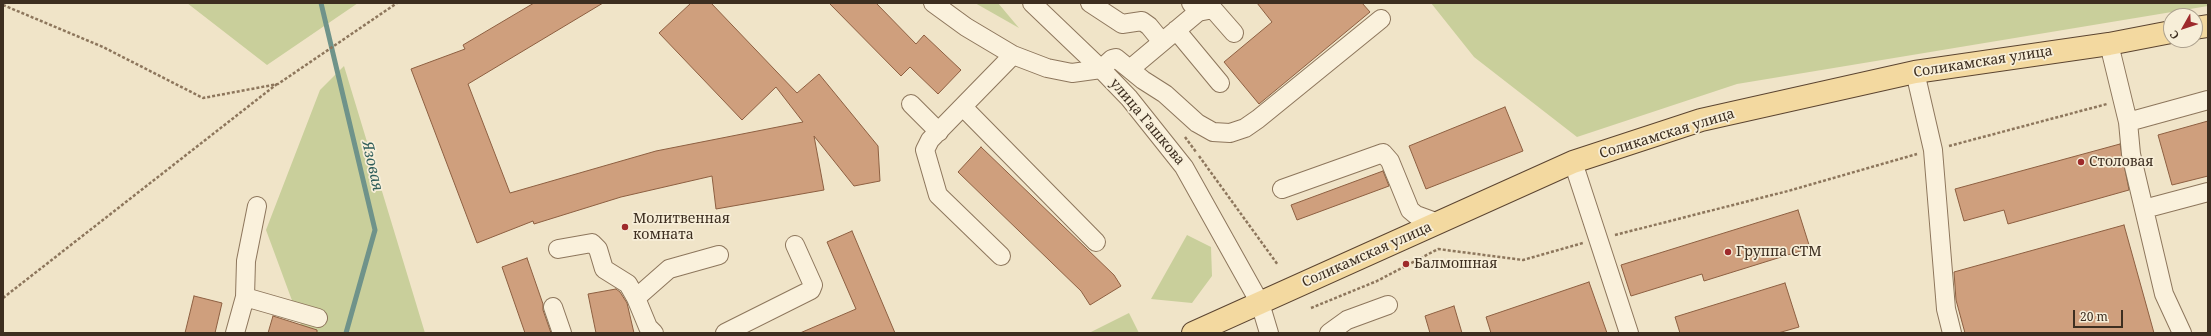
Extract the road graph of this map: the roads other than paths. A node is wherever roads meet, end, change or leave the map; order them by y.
1 (933, 3) edge
2 (1032, 3) edge
3 (1090, 3) edge
4 (1194, 7) edge
5 (1381, 19) dead end
6 (1176, 30) junction
7 (1234, 32) dead end
8 (2163, 34) edge
9 (1162, 42) junction
10 (2109, 44) junction
11 (1012, 55) junction
12 (1101, 69) junction
13 (1130, 69) junction
14 (1914, 72) junction
15 (1220, 83) dead end
16 (2208, 100) edge
17 (911, 104) dead end
18 (963, 107) junction
19 (2128, 122) junction
20 (939, 132) junction
21 (1573, 162) junction
22 (1282, 189) dead end
23 (2208, 192) edge
24 (257, 206) dead end
25 (2144, 210) junction
26 (1438, 223) junction
27 (1096, 242) dead end
28 (795, 245) dead end
29 (558, 249) dead end
30 (720, 255) dead end
31 (1001, 256) dead end
32 (245, 297) junction
33 (636, 298) junction
34 (1260, 303) junction
35 (1388, 305) dead end
36 (553, 307) dead end
37 (318, 318) dead end
38 (235, 333) edge
39 (562, 333) edge
40 (654, 333) edge
41 (725, 333) edge
42 (1193, 333) edge
43 (1269, 333) edge
44 (1329, 333) edge
45 (1629, 333) edge
46 (1952, 333) edge
47 (2182, 333) edge

1 - 11 street
2 - 12 street, улица Гашкова
3 - 9 street
4 - 6 street
4 - 7 street
5 - 13 street
6 - 9 street
6 - 15 street
8 - 10 main road, Соликамская улица
9 - 13 street
10 - 14 main road, Соликамская улица
10 - 19 street
11 - 12 street
11 - 18 street
12 - 13 street
12 - 34 street, улица Гашкова
14 - 21 main road, Соликамская улица
14 - 46 street
16 - 19 street
17 - 20 street
18 - 20 street
18 - 27 street
19 - 25 street
20 - 31 street
21 - 26 main road, Соликамская улица
21 - 45 street
22 - 26 street
23 - 25 street
24 - 32 street
25 - 47 street
26 - 34 main road, Соликамская улица
28 - 41 street
29 - 33 street
30 - 33 street
32 - 37 street
32 - 38 street
33 - 40 street
34 - 42 main road, Соликамская улица
34 - 43 street, улица Гашкова
35 - 44 street
36 - 39 street

